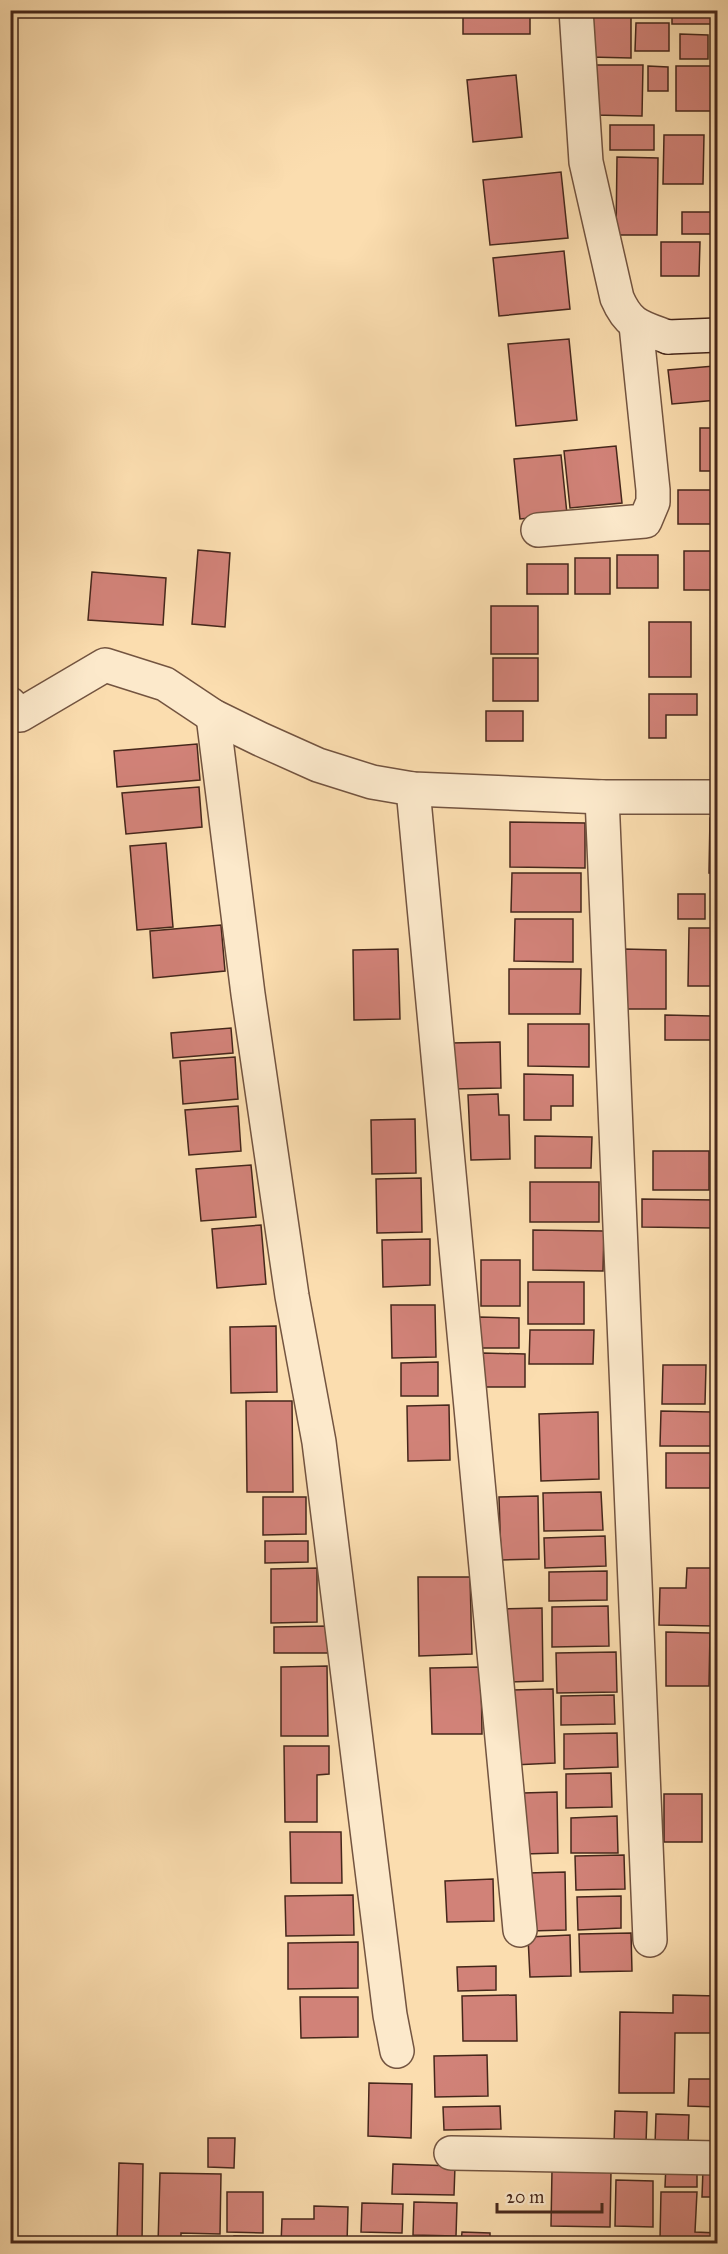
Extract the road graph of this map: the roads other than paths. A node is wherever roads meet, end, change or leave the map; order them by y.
1 (576, 10) edge
2 (636, 325) junction
3 (717, 335) edge
4 (538, 530) dead end
5 (10, 704) edge
6 (213, 716) junction
7 (413, 789) junction
8 (602, 797) junction
9 (717, 797) edge
10 (520, 1930) dead end
11 (650, 1940) dead end
12 (397, 2051) dead end
13 (451, 2153) dead end
14 (717, 2158) edge

1 - 2 street
2 - 3 street
2 - 4 street
5 - 6 street
6 - 7 street
6 - 12 street
7 - 8 street
7 - 10 street
8 - 9 street
8 - 11 street
13 - 14 street

